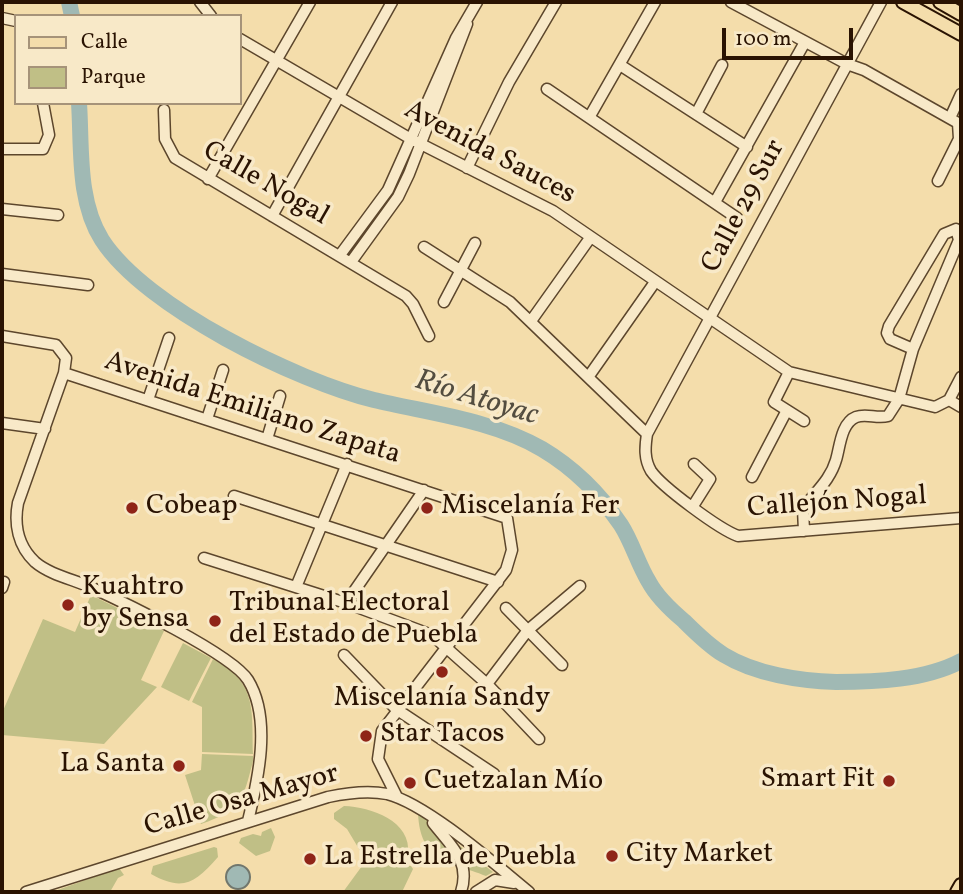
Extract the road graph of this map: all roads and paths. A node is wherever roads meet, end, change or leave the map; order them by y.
1 (310, 2) edge
2 (392, 2) edge
3 (477, 2) edge
4 (556, 2) edge
5 (655, 2) edge
6 (731, 2) edge
7 (881, 2) edge
8 (903, 2) edge
9 (940, 2) edge
10 (470, 13) junction
11 (961, 14) edge
12 (961, 34) edge
13 (242, 40) edge
14 (805, 41) junction
15 (276, 62) junction
16 (847, 64) junction
17 (620, 65) junction
18 (722, 65) dead end
19 (547, 89) dead end
20 (961, 94) edge
21 (337, 97) junction
22 (43, 105) edge
23 (164, 110) dead end
24 (696, 114) junction
25 (590, 116) junction
26 (950, 118) junction
27 (411, 139) junction
28 (422, 145) junction
29 (747, 147) junction
30 (2, 149) edge
31 (467, 168) junction
32 (208, 179) junction
33 (938, 181) dead end
34 (715, 202) junction
35 (2, 209) edge
36 (58, 215) dead end
37 (272, 216) junction
38 (737, 218) dead end
39 (590, 238) junction
40 (475, 243) dead end
41 (424, 247) dead end
42 (340, 255) junction
43 (351, 262) junction
44 (461, 271) junction
45 (2, 274) edge
46 (655, 282) junction
47 (88, 285) dead end
48 (444, 302) dead end
49 (710, 319) junction
50 (531, 321) junction
51 (2, 336) edge
52 (429, 337) dead end
53 (169, 338) dead end
54 (913, 349) junction
55 (223, 370) dead end
56 (789, 372) junction
57 (64, 373) junction
58 (589, 376) junction
59 (961, 377) edge
60 (901, 393) junction
61 (280, 396) dead end
62 (148, 400) junction
63 (949, 400) junction
64 (961, 407) edge
65 (786, 412) junction
66 (207, 419) junction
67 (804, 421) dead end
68 (2, 423) edge
69 (45, 429) junction
70 (647, 434) junction
71 (267, 439) junction
72 (347, 464) junction
73 (694, 464) dead end
74 (752, 477) dead end
75 (424, 490) junction
76 (234, 496) dead end
77 (694, 504) junction
78 (961, 518) edge
79 (323, 524) junction
80 (804, 531) junction
81 (387, 545) junction
82 (204, 558) dead end
83 (498, 582) junction
84 (580, 586) dead end
85 (296, 587) junction
86 (346, 603) junction
87 (506, 608) dead end
88 (528, 630) junction
89 (446, 646) junction
90 (344, 655) dead end
91 (562, 665) dead end
92 (487, 684) junction
93 (396, 709) junction
94 (539, 738) dead end
95 (494, 774) dead end
96 (397, 797) junction
97 (426, 814) junction
98 (248, 821) junction
99 (961, 884) edge
100 (525, 889) edge
101 (26, 892) edge
102 (461, 892) edge
103 (476, 892) edge
104 (957, 892) edge

1 - 15 street
2 - 21 street
3 - 10 street
4 - 31 street
5 - 17 street
6 - 14 street
7 - 16 street, Calle 29 Sur
8 - 12 main road
9 - 11 main road
10 - 27 street
10 - 28 street
13 - 15 street, Avenida Sauces
14 - 16 street
14 - 29 street
15 - 21 street, Avenida Sauces
15 - 32 street
16 - 26 street
16 - 49 street, Calle 29 Sur
17 - 24 street
17 - 25 street
18 - 24 street
19 - 25 street
20 - 26 street
21 - 27 street, Avenida Sauces
21 - 37 street
22 - 30 street
23 - 32 street, Calle Nogal
24 - 29 street
25 - 34 street
26 - 33 street
27 - 28 street, Avenida Sauces
27 - 42 street
28 - 31 street, Avenida Sauces
28 - 43 street
29 - 34 street
31 - 39 street, Avenida Sauces
32 - 37 street, Calle Nogal
34 - 38 street
35 - 36 street
37 - 42 street, Calle Nogal
39 - 46 street, Avenida Sauces
39 - 50 street
40 - 44 street
41 - 44 street
42 - 43 street, Calle Nogal
43 - 52 street, Calle Nogal
44 - 48 street
44 - 50 street
45 - 47 street
46 - 49 street, Avenida Sauces
46 - 58 street
49 - 56 street, Avenida Sauces
49 - 70 street, Calle 29 Sur
50 - 58 street
51 - 57 street, Avenida Emiliano Zapata
53 - 62 street
54 - 54 street
54 - 60 street
55 - 66 street
56 - 60 street
56 - 65 street
57 - 62 street, Avenida Emiliano Zapata
57 - 69 street
58 - 70 street
59 - 63 street
60 - 63 street
60 - 80 street
61 - 71 street
62 - 66 street, Avenida Emiliano Zapata
63 - 64 street
65 - 67 street
65 - 74 street
66 - 71 street, Avenida Emiliano Zapata
68 - 69 street
69 - 98 street
70 - 77 street, Callejón Nogal
71 - 72 street, Avenida Emiliano Zapata
72 - 75 street, Avenida Emiliano Zapata
72 - 79 street
73 - 77 street
75 - 81 street
75 - 83 street, Avenida Emiliano Zapata
76 - 79 street
77 - 80 street, Callejón Nogal
78 - 80 street, Callejón Nogal
79 - 81 street
79 - 85 street
81 - 83 street
81 - 86 street
82 - 85 street
83 - 89 street
84 - 88 street
85 - 86 street
86 - 89 street
87 - 88 street
88 - 91 street
88 - 92 street
89 - 92 street
89 - 93 street
90 - 93 street
92 - 94 street
93 - 95 street
93 - 96 street
96 - 97 street, Calle Osa Mayor
96 - 98 street, Calle Osa Mayor
97 - 100 street, Calle Osa Mayor
97 - 102 street
98 - 101 street, Calle Osa Mayor
99 - 104 main road
100 - 103 street

